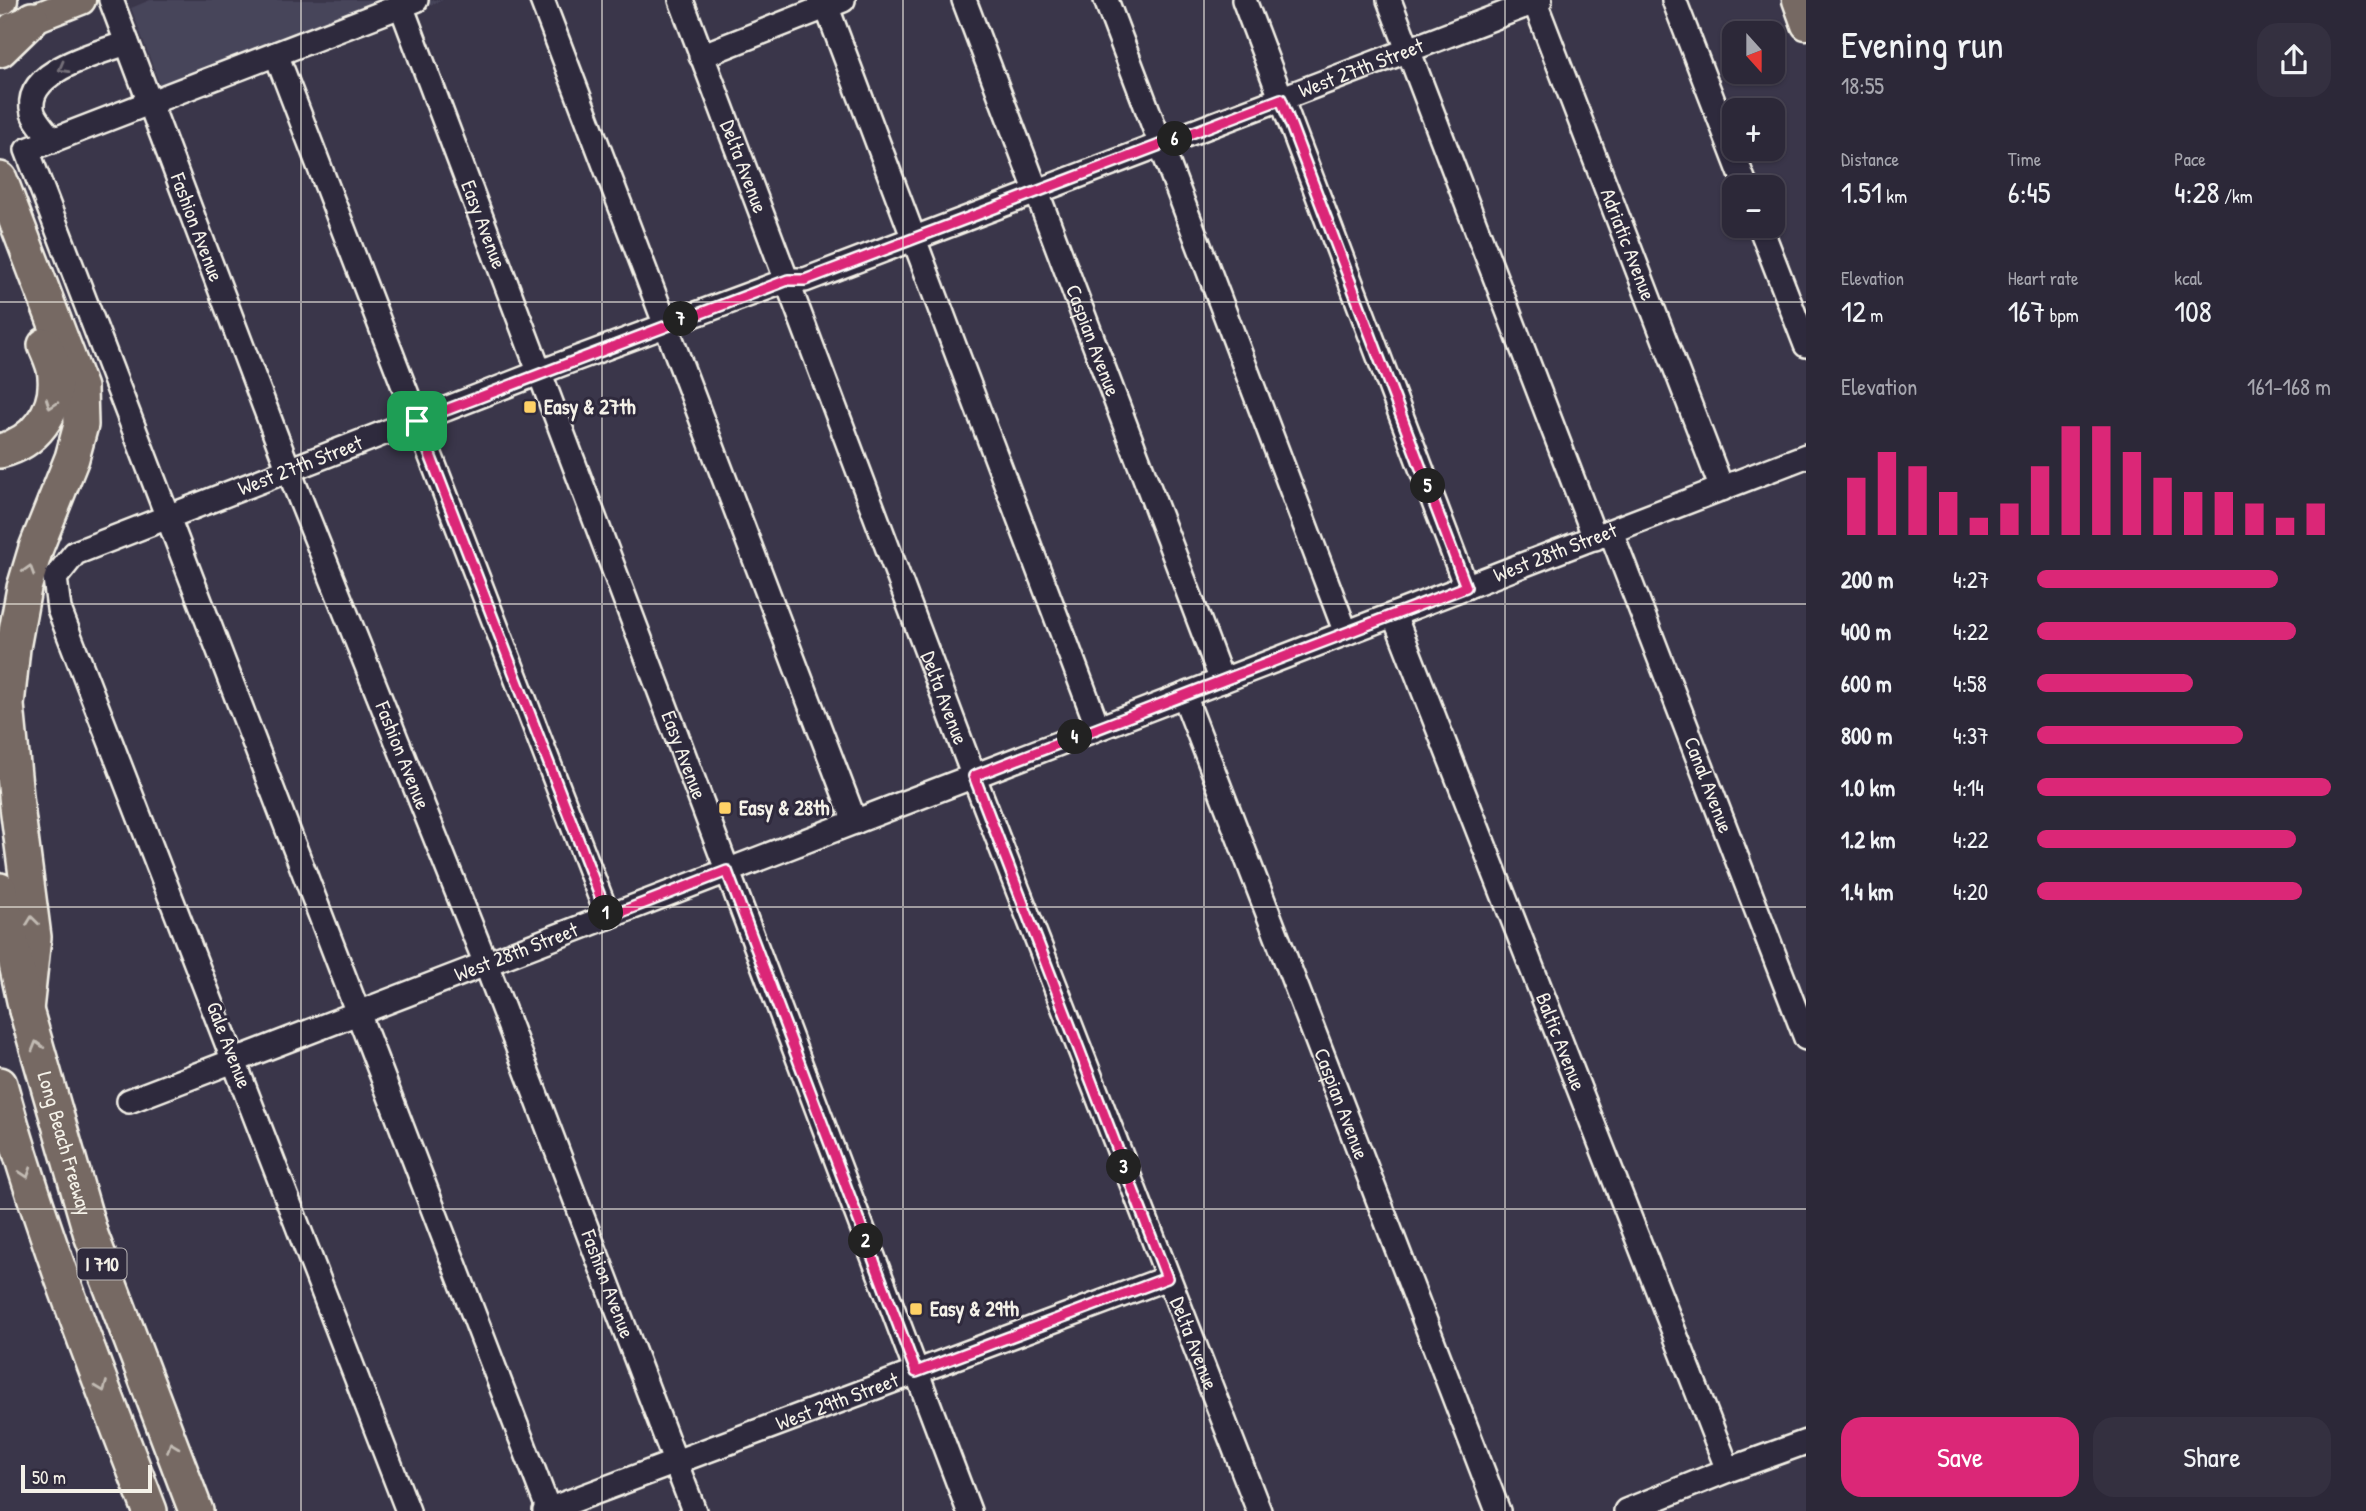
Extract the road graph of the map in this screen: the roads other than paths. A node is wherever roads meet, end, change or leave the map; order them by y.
1 (81, 0) edge
2 (111, 0) edge
3 (542, 0) edge
4 (681, 0) edge
5 (964, 0) edge
6 (1106, 0) edge
7 (1244, 0) edge
8 (1389, 0) edge
9 (1674, 0) edge
10 (1536, 1) edge
11 (405, 2) edge
12 (831, 2) edge
13 (32, 19) junction
14 (0, 31) edge
15 (127, 43) junction
16 (0, 50) edge
17 (1408, 51) junction
18 (276, 54) junction
19 (701, 56) junction
20 (1281, 99) junction
21 (150, 103) junction
22 (52, 141) junction
23 (1161, 144) junction
24 (1741, 175) edge
25 (0, 178) edge
26 (1038, 191) junction
27 (0, 225) edge
28 (1765, 238) edge
29 (914, 239) junction
30 (788, 280) junction
31 (666, 325) junction
32 (1806, 345) edge
33 (541, 372) junction
34 (417, 421) junction
35 (0, 451) edge
36 (1806, 456) edge
37 (289, 471) junction
38 (1722, 489) junction
39 (168, 517) junction
40 (1603, 535) junction
41 (55, 578) joint
42 (1466, 587) junction
43 (1394, 615) junction
44 (1346, 633) junction
45 (1223, 681) junction
46 (1184, 695) junction
47 (1098, 729) junction
48 (974, 776) junction
49 (855, 822) junction
50 (727, 871) junction
51 (0, 890) edge
52 (608, 917) junction
53 (486, 964) junction
54 (26, 1010) junction
55 (359, 1013) junction
56 (1806, 1038) edge
57 (235, 1060) junction
58 (0, 1084) edge
59 (129, 1101) dead end
60 (1167, 1278) junction
61 (916, 1372) junction
62 (1806, 1442) edge
63 (676, 1462) junction
64 (1728, 1470) junction
65 (548, 1510) edge
66 (150, 1511) edge
67 (196, 1511) edge
68 (408, 1511) edge
69 (694, 1511) edge
70 (969, 1511) edge
71 (1259, 1511) edge
72 (1498, 1511) edge
73 (1626, 1511) edge

1 - 13 main road
2 - 15 street, Fashion Avenue
3 - 31 street
4 - 19 street, Delta Avenue
5 - 26 street, Caspian Avenue
6 - 23 street
7 - 20 street
8 - 17 street, Canal Avenue
9 - 24 street
10 - 17 street, West 27th Street
10 - 38 street, Adriatic Avenue
11 - 18 street
11 - 33 street, Easy Avenue
12 - 19 street
12 - 29 street
13 - 14 main road
13 - 16 highway
15 - 21 street, Fashion Avenue
15 -> 22 street
17 - 20 street, West 27th Street
17 - 40 street, Canal Avenue
18 - 21 street
18 - 34 street
19 - 30 street, Delta Avenue
20 - 23 street, West 27th Street
20 - 42 street
21 - 22 street
21 - 37 street, Fashion Avenue
22 - 39 street
23 - 26 street, West 27th Street
23 - 44 street
54 -> 25 highway
26 - 29 street, West 27th Street
26 - 45 street, Caspian Avenue
27 -> 35 highway
28 - 32 street
29 - 30 street, West 27th Street
29 - 47 street
30 - 31 street, West 27th Street
30 - 48 street, Delta Avenue
31 - 33 street, West 27th Street
31 - 49 street
33 - 34 street, West 27th Street
33 - 50 street, Easy Avenue
34 - 37 street, West 27th Street
34 - 52 street
36 - 38 street, West 28th Street
37 - 39 street, West 27th Street
37 - 53 street, Fashion Avenue
38 - 40 street, West 28th Street
39 - 41 street, West 27th Street
39 - 55 street
40 - 42 street, West 28th Street
40 - 56 street, Canal Avenue
41 - 57 street, Gale Avenue
42 - 43 street, West 28th Street
43 - 44 street, West 28th Street
43 - 64 street, Baltic Avenue
44 - 45 street, West 28th Street
45 - 46 street, West 28th Street
46 - 47 street, West 28th Street
46 - 72 street, Caspian Avenue
47 - 48 street, West 28th Street
48 - 49 street, West 28th Street
48 - 60 street, Delta Avenue
49 - 50 street, West 28th Street
50 - 52 street, West 28th Street
50 - 61 street, Easy Avenue
51 - 54 highway, Long Beach Freeway / I 710
52 - 53 street, West 28th Street
53 - 55 street, West 28th Street
53 - 63 street, Fashion Avenue
67 -> 54 highway, Long Beach Freeway / I 710
55 - 57 street, West 28th Street
55 - 65 street
57 - 59 street, West 28th Street
57 - 68 street, Gale Avenue
58 -> 66 highway, Long Beach Freeway / I 710
60 - 61 street, West 29th Street
60 - 71 street, Delta Avenue
61 - 63 street, West 29th Street
61 - 70 street, Easy Avenue
62 - 64 street
63 - 65 street, West 29th Street
63 - 69 street, Fashion Avenue
64 - 73 street

